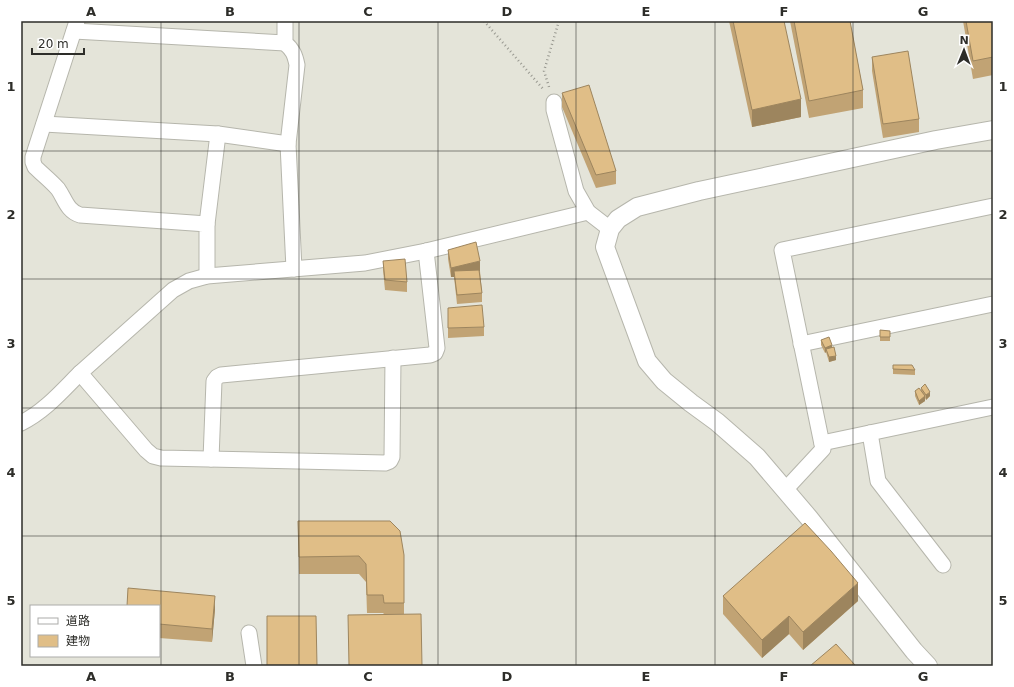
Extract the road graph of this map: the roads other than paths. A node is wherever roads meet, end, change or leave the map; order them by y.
1 (285, 21) edge
2 (76, 26) edge
3 (285, 43) junction
4 (554, 102) road end
5 (44, 124) junction
6 (993, 130) edge
7 (218, 134) junction
8 (288, 144) junction
9 (993, 206) edge
10 (588, 212) junction
11 (207, 224) junction
12 (610, 230) junction
13 (426, 251) junction
14 (294, 269) junction
15 (207, 276) junction
16 (993, 304) edge
17 (802, 344) junction
18 (393, 358) junction
19 (80, 373) junction
20 (993, 407) edge
21 (21, 423) edge
22 (870, 433) junction
23 (822, 443) junction
24 (211, 459) junction
25 (785, 490) junction
26 (943, 565) dead end
27 (249, 633) dead end
28 (254, 666) edge
29 (928, 666) edge

1 - 3 street
2 - 3 street
2 - 5 street
3 - 8 street
4 - 10 street
5 - 7 street
5 - 11 street
6 - 12 street
7 - 8 street
7 - 11 street
8 - 14 street
9 - 17 street
10 - 12 street
10 - 13 street
11 - 15 street
12 - 25 street
13 - 14 street
13 - 18 street
14 - 15 street
15 - 19 street
16 - 17 street
17 - 23 street
18 - 24 street
18 - 24 street
19 - 21 street
19 - 24 street
20 - 22 street
22 - 23 street
22 - 26 street
23 - 25 street
25 - 29 street
27 - 28 street

